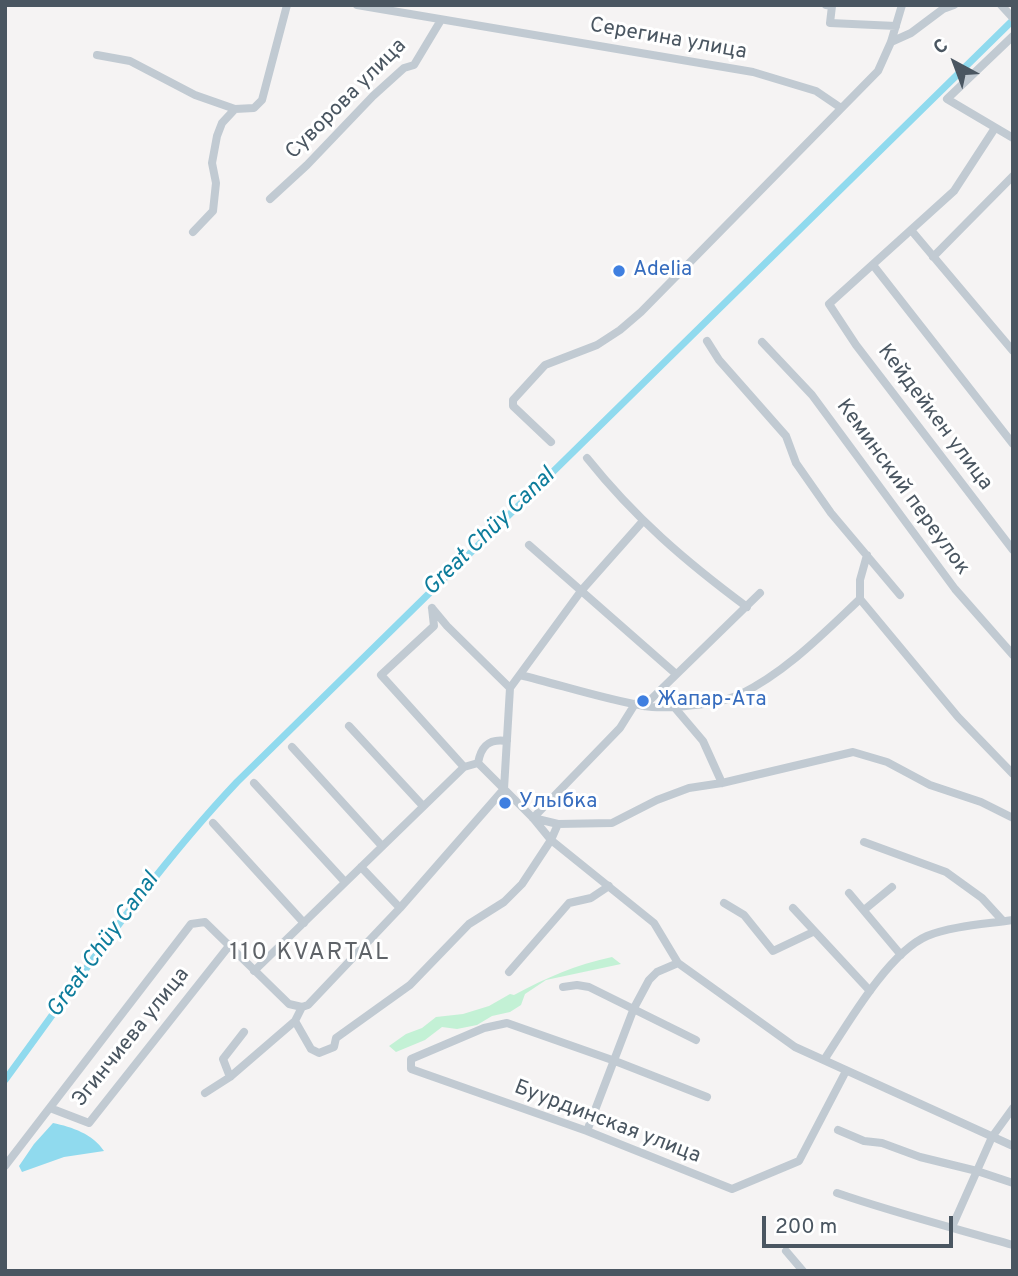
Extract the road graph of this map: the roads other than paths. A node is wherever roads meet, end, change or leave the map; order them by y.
1 (287, 5) edge
2 (357, 5) edge
3 (826, 5) edge
4 (902, 5) edge
5 (954, 5) edge
6 (1001, 5) edge
7 (1013, 18) edge
8 (441, 20) junction
9 (897, 26) junction
10 (1013, 36) edge
11 (891, 42) junction
12 (97, 55) dead end
13 (841, 108) junction
14 (235, 109) junction
15 (995, 128) junction
16 (1013, 138) edge
17 (1013, 176) edge
18 (270, 199) dead end
19 (911, 230) junction
20 (193, 232) dead end
21 (933, 257) junction
22 (873, 265) junction
23 (707, 341) dead end
24 (762, 342) dead end
25 (1013, 351) edge
26 (551, 442) dead end
27 (1013, 444) edge
28 (587, 458) dead end
29 (643, 521) junction
30 (529, 545) dead end
31 (1013, 550) edge
32 (867, 555) junction
33 (581, 591) junction
34 (760, 593) dead end
35 (900, 595) dead end
36 (860, 599) junction
37 (747, 607) junction
38 (1013, 655) edge
39 (676, 674) junction
40 (520, 675) junction
41 (510, 688) junction
42 (640, 705) junction
43 (675, 709) junction
44 (349, 726) dead end
45 (507, 741) junction
46 (292, 747) dead end
47 (478, 763) junction
48 (464, 767) junction
49 (1013, 774) edge
50 (254, 783) dead end
51 (722, 783) junction
52 (504, 789) junction
53 (423, 806) junction
54 (533, 818) junction
55 (1013, 818) edge
56 (213, 823) dead end
57 (558, 824) junction
58 (551, 840) junction
59 (864, 842) dead end
60 (382, 846) junction
61 (361, 867) junction
62 (345, 883) junction
63 (609, 886) junction
64 (892, 887) dead end
65 (849, 893) dead end
66 (724, 903) dead end
67 (400, 908) junction
68 (793, 908) dead end
69 (864, 910) junction
70 (1008, 921) edge
71 (304, 923) junction
72 (813, 932) junction
73 (229, 946) junction
74 (901, 955) junction
75 (678, 962) junction
76 (254, 971) junction
77 (509, 972) dead end
78 (563, 987) dead end
79 (870, 991) junction
80 (302, 1007) junction
81 (634, 1008) junction
82 (295, 1021) junction
83 (244, 1032) dead end
84 (696, 1040) dead end
85 (824, 1060) junction
86 (615, 1061) junction
87 (846, 1071) junction
88 (230, 1077) junction
89 (205, 1093) dead end
90 (707, 1097) dead end
91 (50, 1108) junction
92 (1013, 1108) edge
93 (838, 1130) dead end
94 (587, 1131) junction
95 (992, 1137) junction
96 (1013, 1146) edge
97 (5, 1166) edge
98 (977, 1171) junction
99 (1013, 1183) edge
100 (837, 1193) dead end
101 (952, 1227) junction
102 (1013, 1245) edge
103 (786, 1251) dead end
104 (803, 1271) edge

1 - 14 street
2 - 8 street, Серегина улица
3 - 9 street
4 - 9 street
5 - 11 street
6 - 7 street
8 - 13 street, Серегина улица
8 - 18 street, Суворова улица
9 - 11 street
10 - 15 street
11 - 13 street
12 - 14 street
13 - 26 street
14 - 20 street
15 - 16 street
15 - 19 street
17 - 21 street
19 - 21 street
19 - 22 street
21 - 25 street
22 - 27 street
22 - 31 street, Кейдейкен улица
23 - 32 street
24 - 38 street, Кеминский переулок
28 - 29 street
29 - 33 street
29 - 37 street
30 - 33 street
32 - 35 street
32 - 36 street
33 - 39 street
33 - 40 street
34 - 37 street
36 - 43 street
36 - 49 street
37 - 39 street
39 - 42 street
40 - 41 street
40 - 42 street
41 - 45 street
41 - 48 street
42 - 43 street
42 - 54 street
43 - 51 street
44 - 53 street
45 - 47 street
45 - 52 street
46 - 60 street
47 - 48 street
47 - 52 street
48 - 53 street
50 - 62 street
51 - 55 street
51 - 57 street
52 - 54 street
52 - 67 street
53 - 60 street
54 - 57 street
54 - 58 street
56 - 71 street
57 - 58 street
58 - 63 street
58 - 82 street
59 - 70 street
60 - 61 street
61 - 62 street
61 - 67 street
62 - 71 street
63 - 75 street
63 - 77 street
64 - 69 street
65 - 69 street
66 - 72 street
67 - 80 street
68 - 72 street
69 - 74 street
70 - 74 street
71 - 76 street
72 - 79 street
73 - 76 street
73 - 91 street, Эгинчиева улица
73 - 91 street
74 - 79 street
75 - 81 street
75 - 85 street
76 - 80 street
78 - 81 street
79 - 85 street
80 - 82 street
81 - 84 street
81 - 86 street
82 - 88 street
83 - 88 street
85 - 87 street
86 - 90 street
86 - 94 street
86 - 94 street, Буурдинская улица
87 - 94 street, Буурдинская улица
87 - 95 street
88 - 89 street
91 - 97 street
92 - 95 street
93 - 98 street
95 - 96 street
95 - 98 street
98 - 99 street
98 - 101 street
100 - 101 street
101 - 102 street
103 - 104 street

